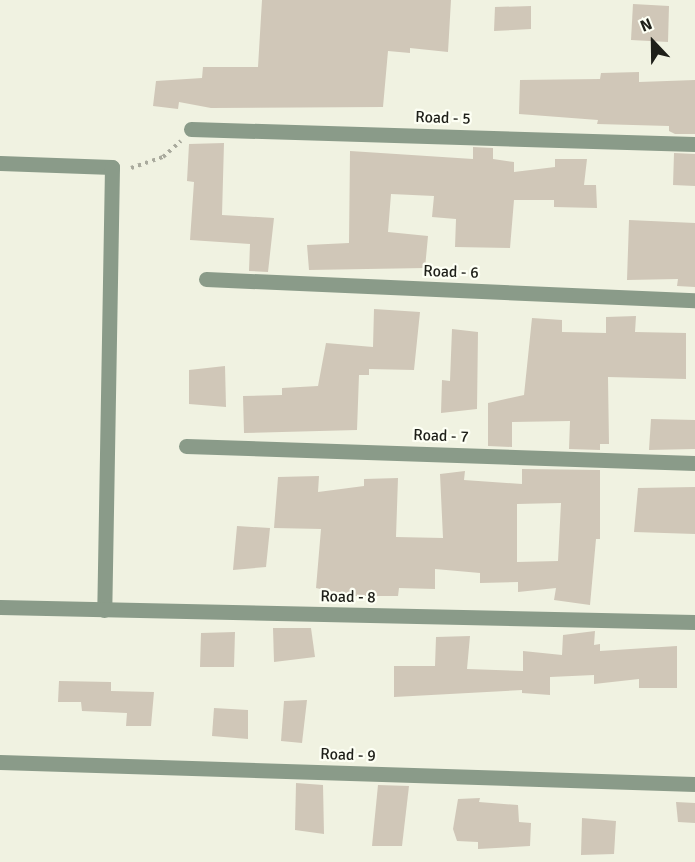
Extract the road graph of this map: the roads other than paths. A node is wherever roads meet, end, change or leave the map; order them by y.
1 (191, 129) road end
2 (695, 144) edge
3 (0, 163) edge
4 (206, 279) dead end
5 (695, 300) edge
6 (186, 446) dead end
7 (695, 463) edge
8 (0, 607) edge
9 (104, 609) junction
10 (695, 622) edge
11 (0, 762) edge
12 (695, 784) edge

1 - 2 street, Road - 5
3 - 9 street
4 - 5 street, Road - 6
6 - 7 street, Road - 7
8 - 9 street, Road - 8
9 - 10 street, Road - 8
11 - 12 street, Road - 9

